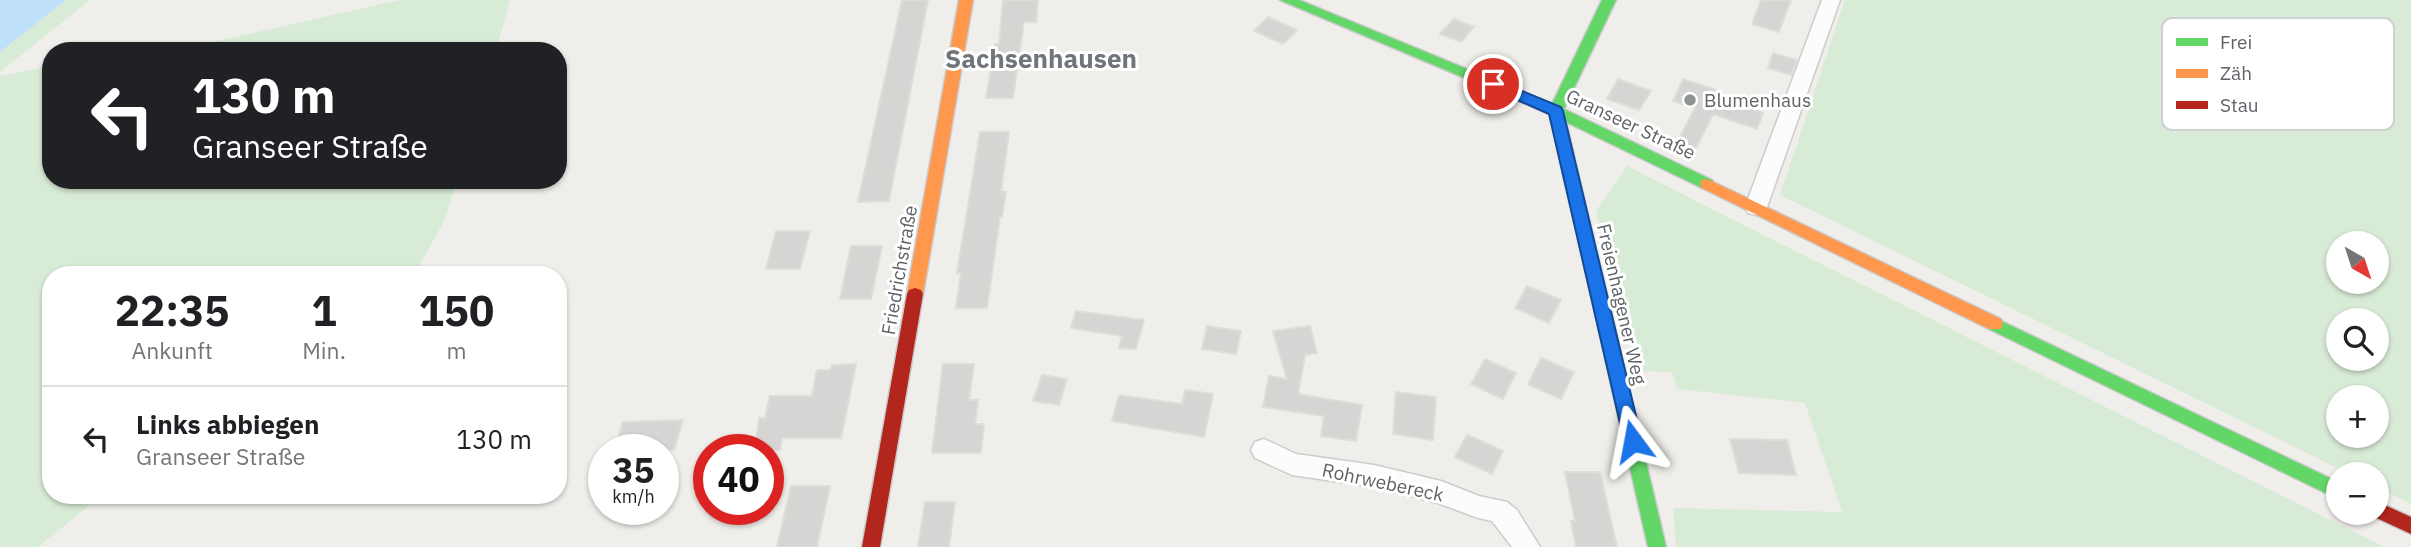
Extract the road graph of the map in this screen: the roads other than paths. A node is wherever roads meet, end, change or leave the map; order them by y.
1 (966, 0) edge
2 (1287, 0) edge
3 (1609, 0) edge
4 (1831, 0) edge
5 (1556, 111) junction
6 (1756, 207) junction
7 (1265, 450) dead end
8 (2326, 485) edge
9 (2389, 515) edge
10 (2411, 526) edge
11 (871, 547) edge
12 (1527, 547) edge
13 (1657, 547) edge

1 - 11 street, Friedrichstraße
2 - 5 street, Granseer Straße
3 - 5 street
4 - 6 street
5 - 6 street, Granseer Straße
5 - 13 street, Freienhagener Weg
6 - 8 street, Granseer Straße
7 - 12 street, Rohrwebereck
9 - 10 street

